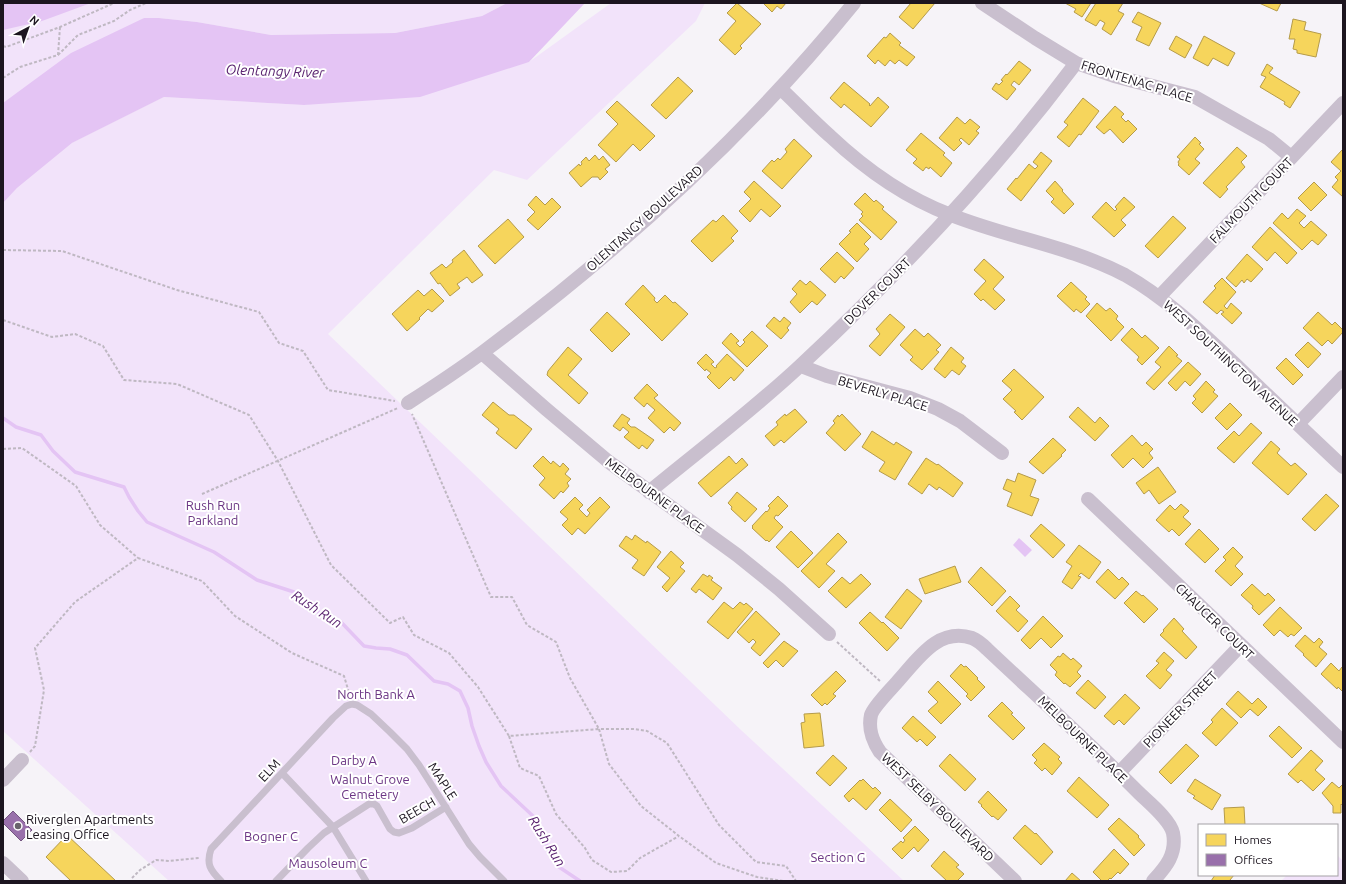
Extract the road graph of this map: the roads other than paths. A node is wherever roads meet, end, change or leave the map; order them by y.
1 (854, 3) edge
2 (982, 3) edge
3 (1076, 63) junction
4 (780, 88) junction
5 (1343, 103) edge
6 (1291, 157) junction
7 (950, 215) junction
8 (1159, 297) junction
9 (482, 353) junction
10 (801, 366) junction
11 (1343, 377) edge
12 (408, 404) road end
13 (1298, 424) junction
14 (1002, 453) dead end
15 (1343, 467) edge
16 (649, 492) junction
17 (1088, 499) dead end
18 (829, 634) road end
19 (1241, 645) junction
20 (352, 704) joint
21 (870, 727) joint
22 (1343, 742) edge
23 (22, 760) dead end
24 (282, 773) junction
25 (1119, 773) junction
26 (3, 780) edge
27 (446, 807) junction
28 (333, 827) junction
29 (3, 863) edge
30 (22, 881) edge
31 (221, 881) edge
32 (276, 881) edge
33 (366, 881) edge
34 (504, 881) edge
35 (1015, 881) edge
36 (1153, 881) edge

1 - 4 street, OLENTANGY BOULEVARD
2 - 3 street, FRONTENAC PLACE
3 - 6 street, FRONTENAC PLACE
3 - 7 street, DOVER COURT
4 - 7 street, WEST SOUTHINGTON AVENUE
4 - 9 street, OLENTANGY BOULEVARD
5 - 6 street, FALMOUTH COURT
6 - 8 street, FALMOUTH COURT
7 - 8 street, WEST SOUTHINGTON AVENUE
7 - 10 street, DOVER COURT
8 - 13 street, WEST SOUTHINGTON AVENUE
9 - 12 street, OLENTANGY BOULEVARD
9 - 16 street, MELBOURNE PLACE
10 - 14 street, BEVERLY PLACE
10 - 16 street, DOVER COURT
11 - 13 street
13 - 15 street, WEST SOUTHINGTON AVENUE
16 - 18 street, MELBOURNE PLACE
17 - 19 street, CHAUCER COURT
19 - 22 street, CHAUCER COURT
19 - 25 street, PIONEER STREET
20 - 24 lane, ELM
20 - 27 lane, MAPLE
21 - 25 street, MELBOURNE PLACE
21 - 35 street, WEST SELBY BOULEVARD
23 - 26 street
24 - 28 lane
24 - 31 lane, ELM
25 - 36 street, MELBOURNE PLACE
27 - 28 lane, BEECH
27 - 34 lane, MAPLE
28 - 32 lane, BEECH
28 - 33 lane
29 - 30 street

